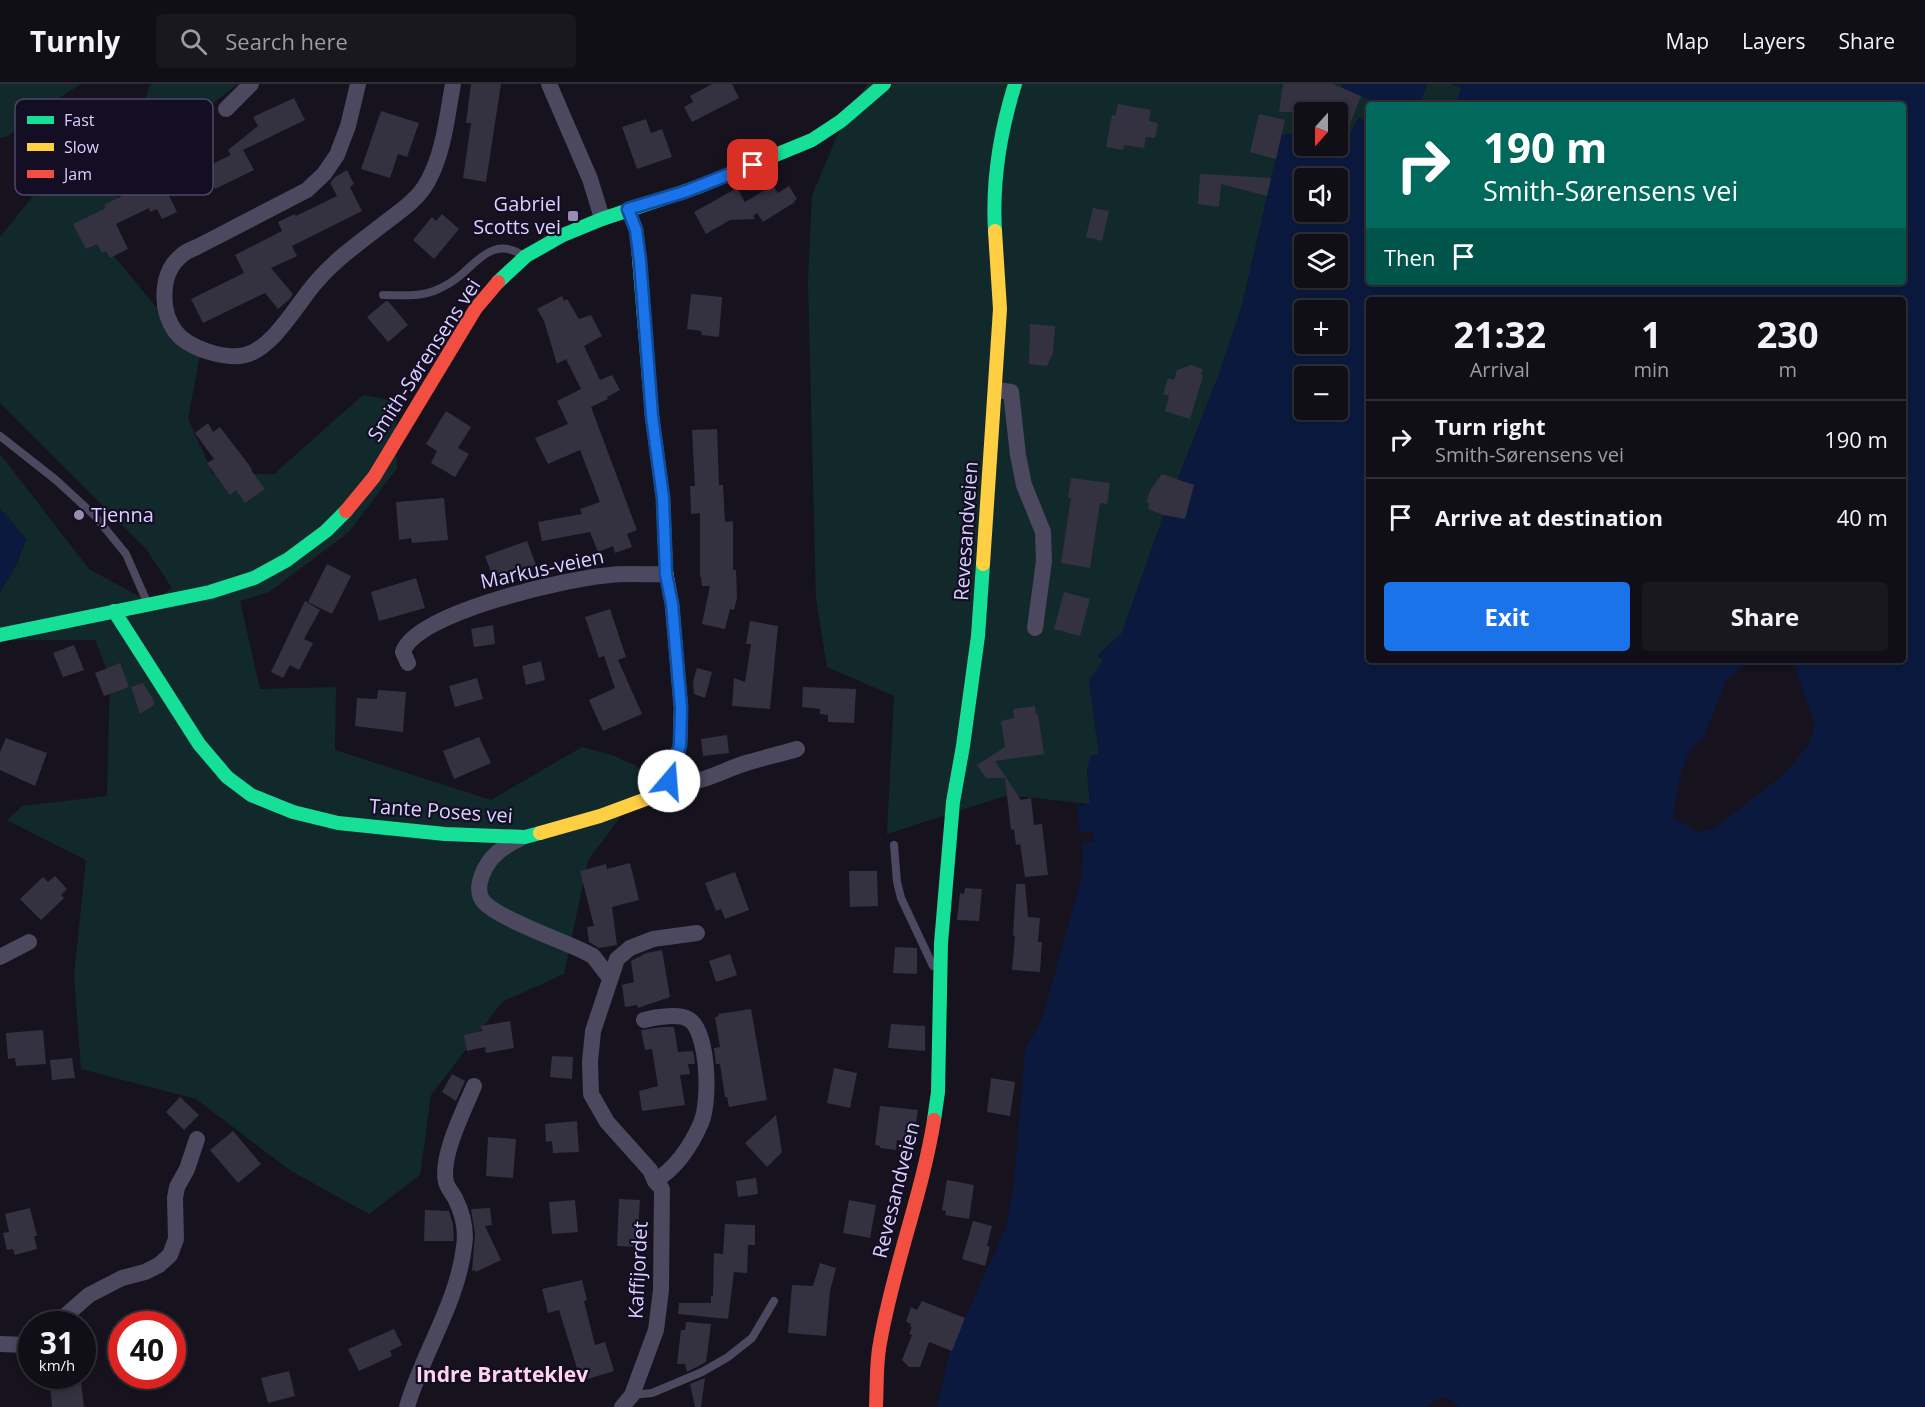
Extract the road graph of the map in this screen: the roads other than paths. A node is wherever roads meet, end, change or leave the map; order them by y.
1 (251, 84) edge
2 (358, 84) edge
3 (453, 84) edge
4 (549, 84) edge
5 (884, 84) edge
6 (1015, 84) edge
7 (226, 109) dead end
8 (628, 209) junction
9 (602, 218) junction
10 (525, 257) junction
11 (383, 295) dead end
12 (996, 390) junction
13 (0, 436) edge
14 (666, 574) junction
15 (149, 605) junction
16 (114, 611) junction
17 (1035, 628) dead end
18 (0, 635) edge
19 (408, 663) dead end
20 (797, 749) dead end
21 (669, 781) junction
22 (525, 837) junction
23 (894, 845) dead end
24 (697, 933) dead end
25 (29, 942) dead end
26 (0, 957) edge
27 (610, 978) junction
28 (940, 980) junction
29 (644, 1020) dead end
30 (474, 1086) dead end
31 (197, 1139) dead end
32 (655, 1181) junction
33 (774, 1301) dead end
34 (70, 1311) edge
35 (0, 1344) edge
36 (18, 1345) edge
37 (627, 1401) edge
38 (407, 1407) edge
39 (876, 1407) edge

1 - 7 street
2 - 3 street
4 - 9 street
5 - 8 main road, Smith-Sørensens vei
6 - 12 main road, Revesandveien
8 - 9 main road, Smith-Sørensens vei
8 - 14 main road
9 - 10 main road, Smith-Sørensens vei
10 - 11 lane
10 - 15 main road, Smith-Sørensens vei
12 - 17 street
12 - 28 main road, Revesandveien
13 - 15 lane
14 - 19 street, Markus-veien
14 - 21 main road
15 - 16 main road, Smith-Sørensens vei
16 - 18 main road, Smith-Sørensens vei
16 - 22 main road, Tante Poses vei
20 - 21 street
21 - 22 main road, Tante Poses vei
22 - 27 street
23 - 28 lane, Revesandveien
24 - 27 street, Kaffijordet
25 - 26 street
27 - 32 street, Kaffijordet
28 - 39 main road, Revesandveien
29 - 32 street
30 - 38 street
31 - 34 street
32 - 37 street, Kaffijordet
33 - 37 lane, Kaffijordet
35 - 36 street

